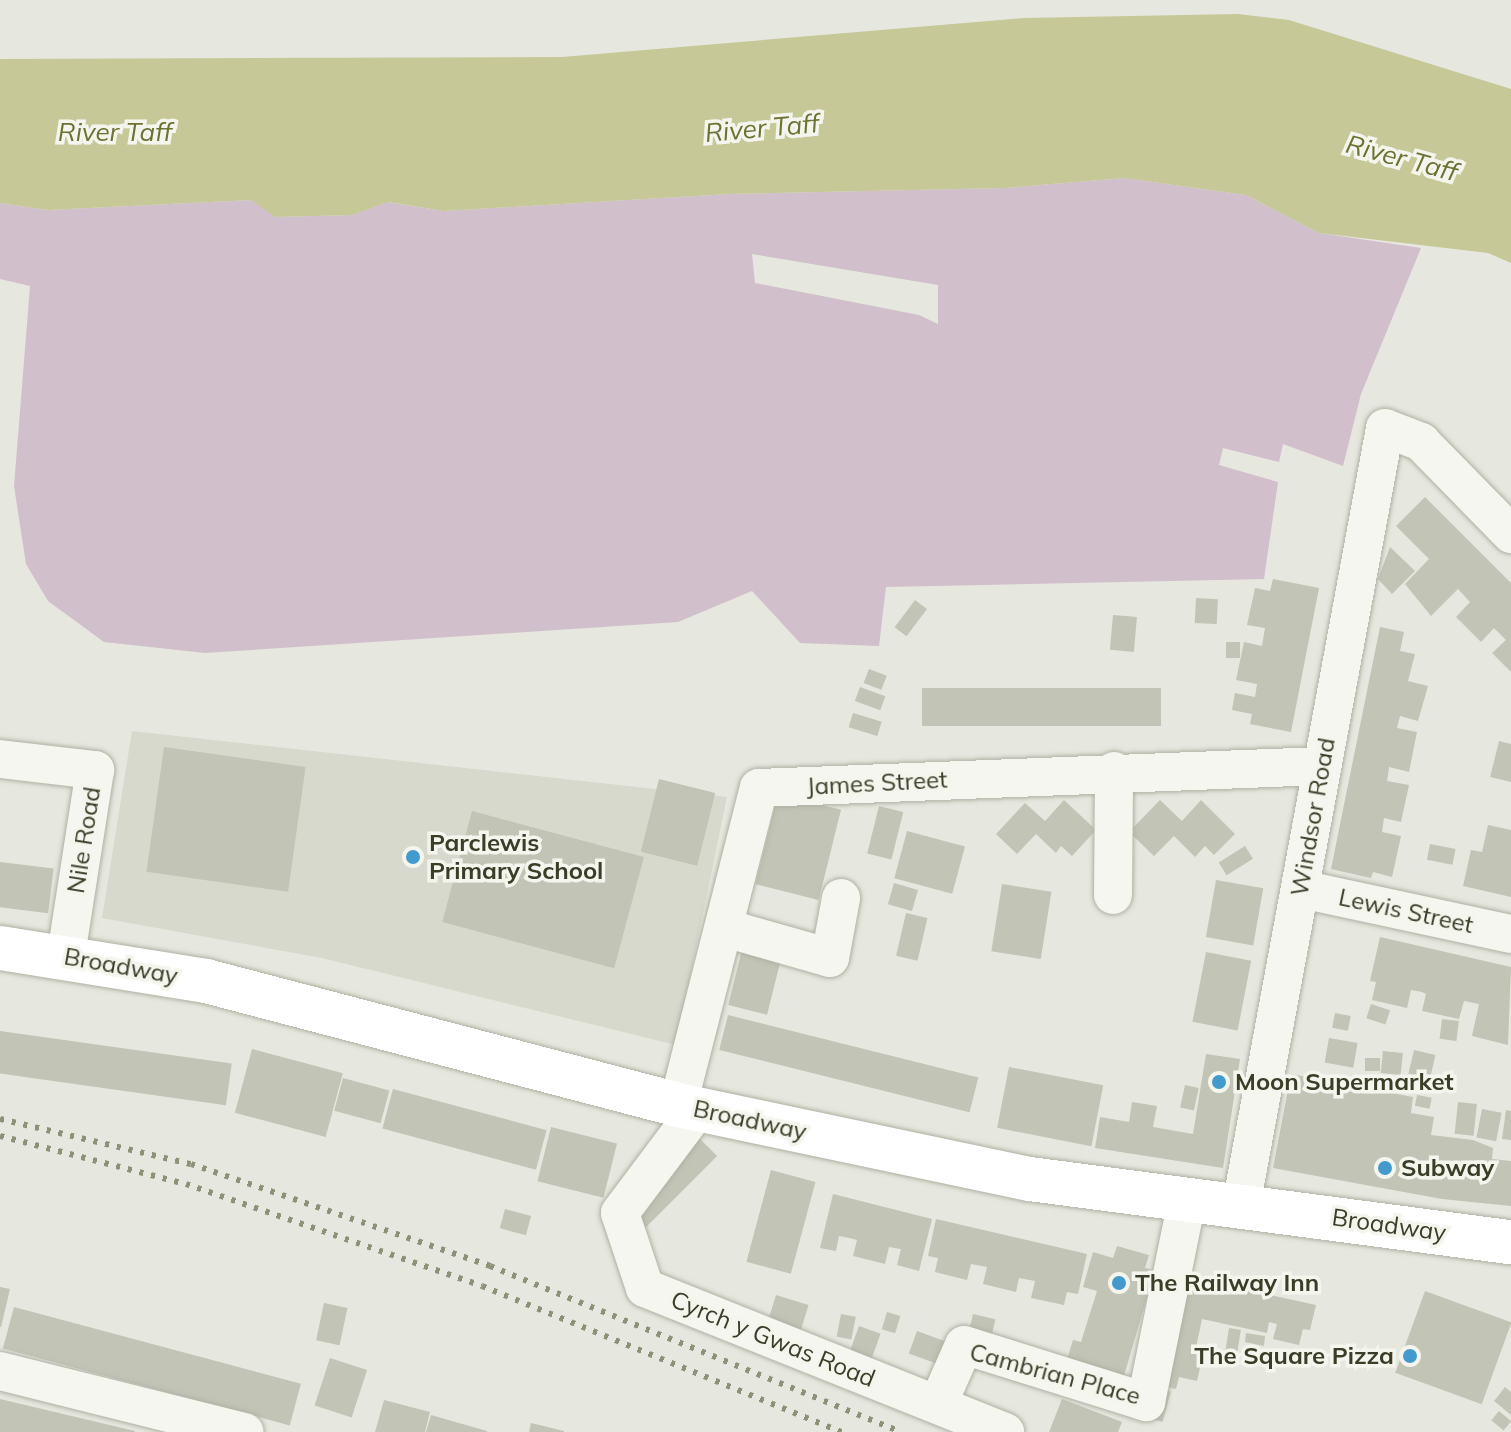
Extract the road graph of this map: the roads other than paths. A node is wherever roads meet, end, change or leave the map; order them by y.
1 (1511, 534) edge
2 (0, 759) edge
3 (1321, 766) junction
4 (1114, 771) junction
5 (1301, 889) junction
6 (1113, 895) dead end
7 (841, 898) dead end
8 (725, 928) junction
9 (1511, 934) edge
10 (0, 948) edge
11 (66, 956) junction
12 (688, 1107) junction
13 (1187, 1200) junction
14 (1241, 1206) junction
15 (1511, 1242) edge
16 (0, 1371) edge
17 (938, 1404) junction
18 (244, 1432) edge
19 (1005, 1432) edge

1 - 3 street, Windsor Road
2 - 11 street, Nile Road
3 - 4 street, James Street
3 - 5 street, Windsor Road
4 - 6 street
4 - 8 street, James Street
5 - 9 street, Lewis Street
5 - 14 street, Windsor Road
7 - 8 street
8 - 12 street, James Street
10 - 11 main road, Broadway
11 - 12 main road, Broadway
12 - 13 main road, Broadway
12 - 17 street, Cyrch y Gwas Road
13 - 14 main road, Broadway
13 - 17 street, Cambrian Place
14 - 15 main road, Broadway
16 - 18 street
17 - 19 street, Cyrch y Gwas Road

